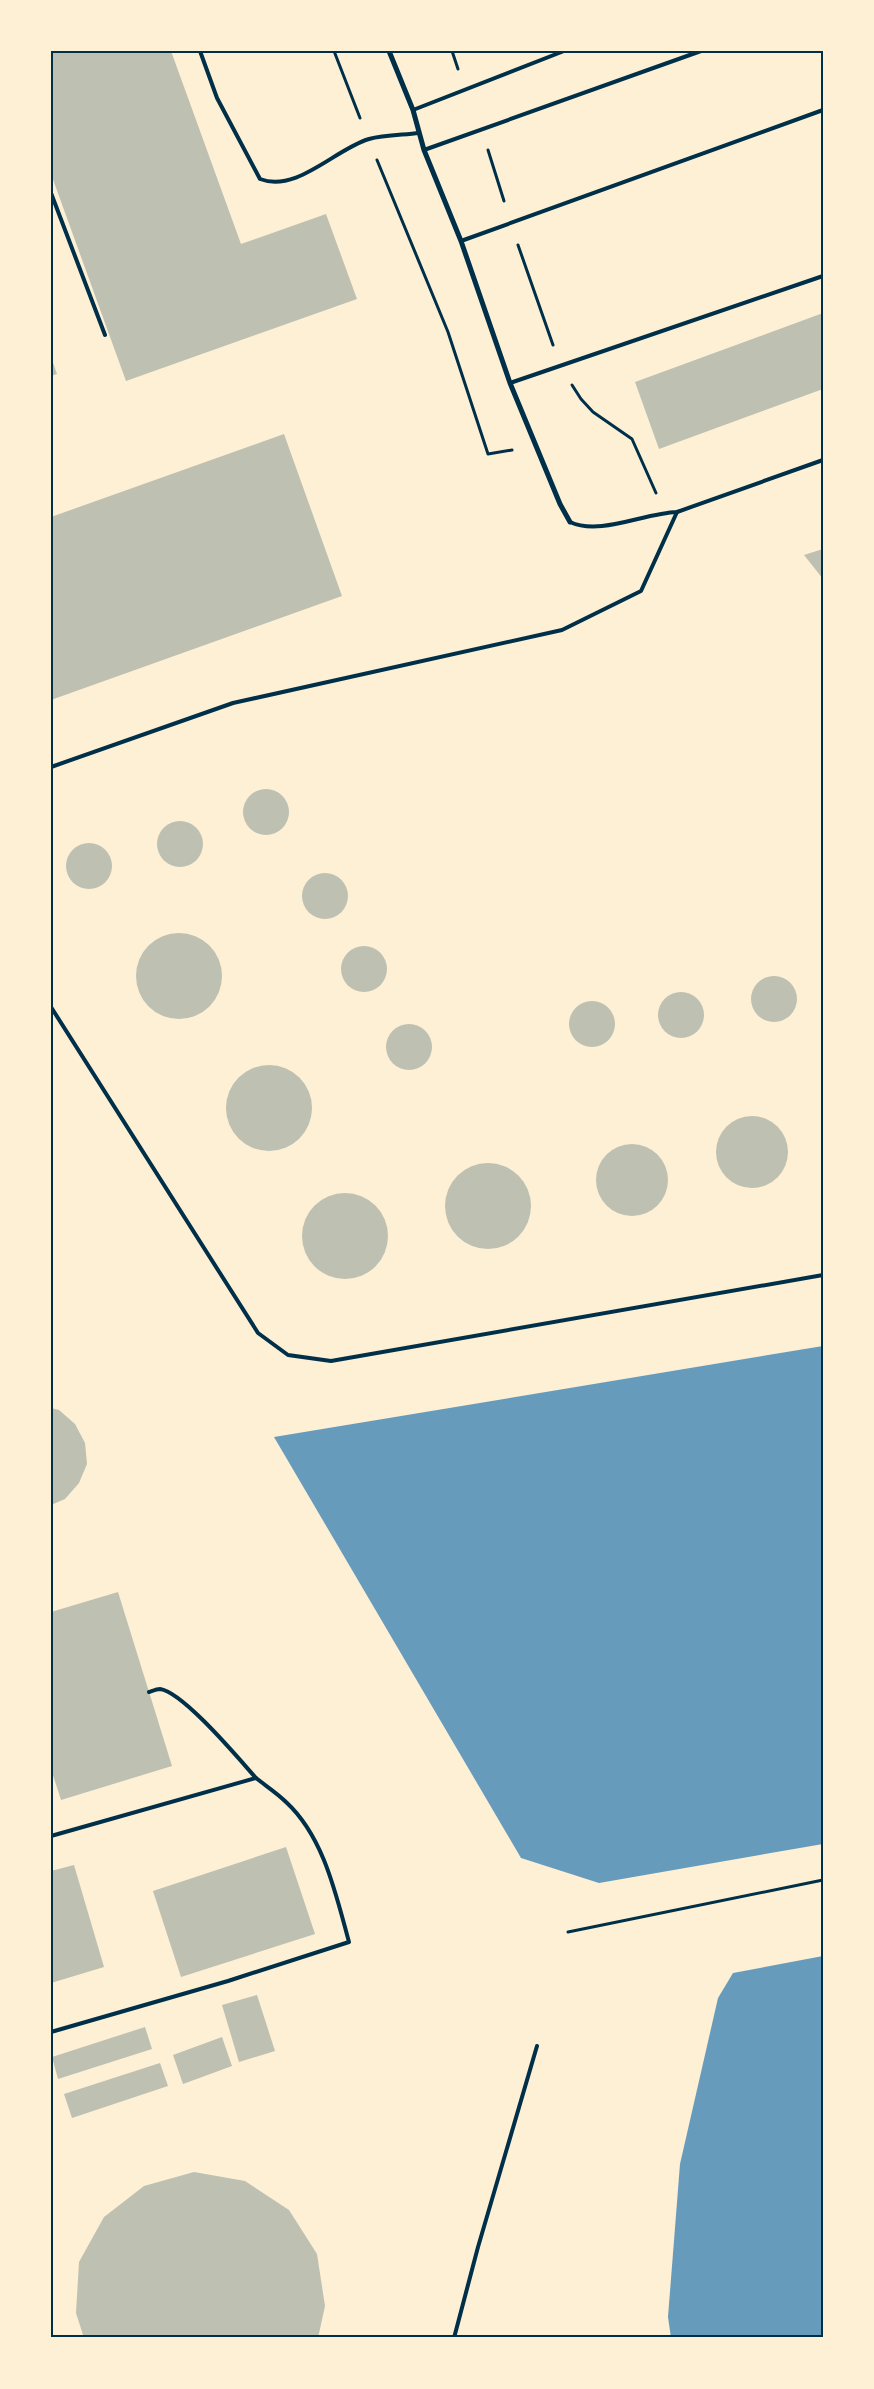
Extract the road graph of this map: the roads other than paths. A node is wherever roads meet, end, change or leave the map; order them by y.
1 (200, 51) edge
2 (389, 51) edge
3 (564, 51) edge
4 (701, 51) edge
5 (413, 110) junction
6 (823, 110) edge
7 (419, 133) junction
8 (424, 150) junction
9 (51, 193) edge
10 (460, 241) junction
11 (823, 276) edge
12 (105, 335) dead end
13 (510, 383) junction
14 (823, 460) edge
15 (677, 512) junction
16 (570, 522) joint
17 (51, 767) edge
18 (51, 1007) edge
19 (823, 1275) edge
20 (149, 1692) dead end
21 (256, 1778) junction
22 (51, 1836) edge
23 (51, 2032) edge
24 (538, 2046) dead end
25 (454, 2338) edge

1 - 7 lane
2 - 5 street
3 - 5 lane
4 - 8 lane
5 - 7 street
6 - 10 lane
7 - 8 street
8 - 10 street
9 - 12 lane
10 - 13 street
11 - 13 lane
13 - 16 street
14 - 15 lane
15 - 16 lane
15 - 17 lane
18 - 19 lane
20 - 21 lane
21 - 22 lane
21 - 23 lane
24 - 25 lane

